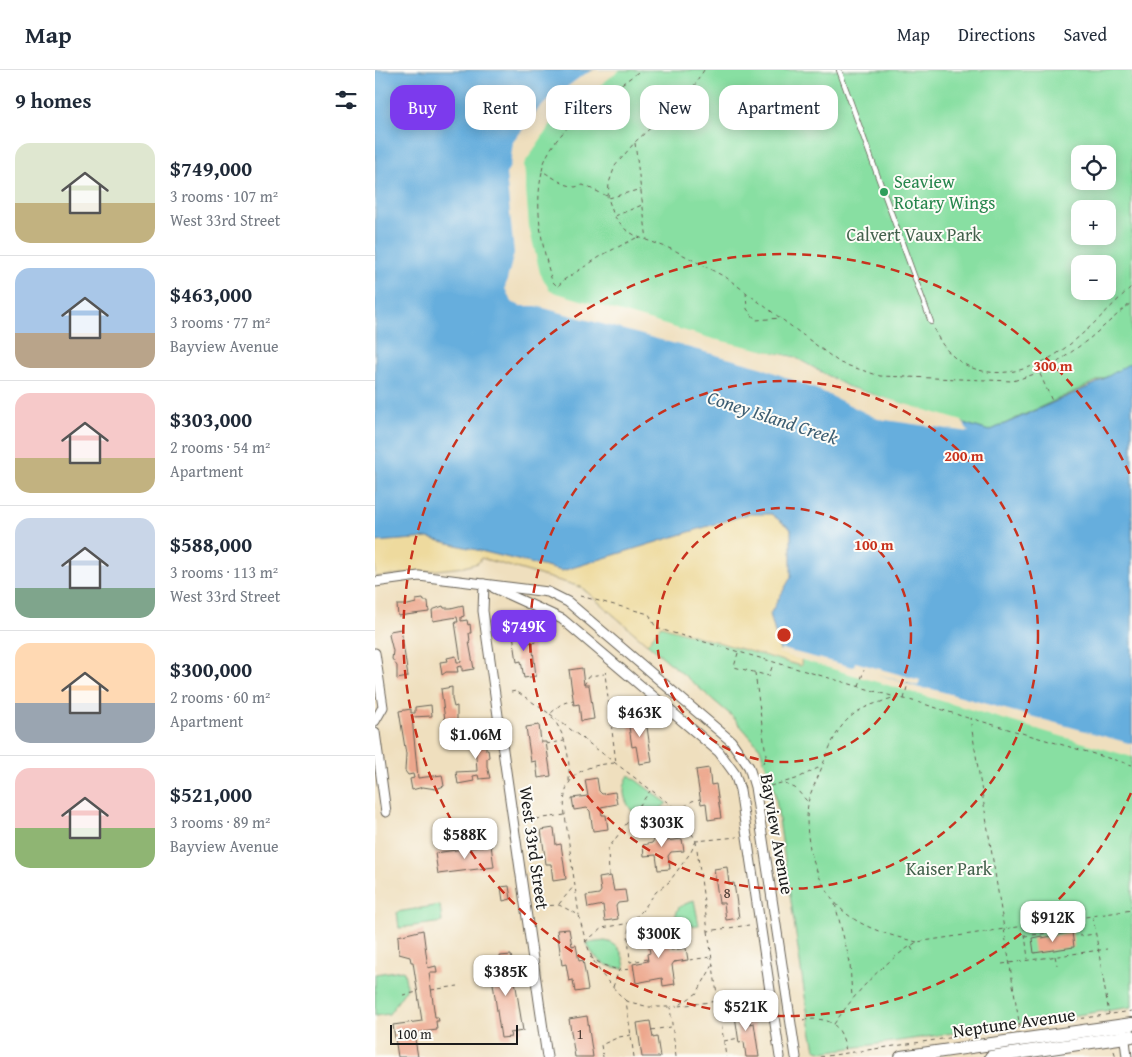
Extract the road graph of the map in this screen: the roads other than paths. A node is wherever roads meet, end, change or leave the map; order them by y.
1 (839, 70) edge
2 (931, 322) road end
3 (375, 582) edge
4 (485, 584) junction
5 (375, 653) edge
6 (375, 721) edge
7 (375, 732) edge
8 (386, 812) dead end
9 (1128, 1030) edge
10 (1011, 1056) edge
11 (547, 1057) edge
12 (780, 1057) edge
13 (796, 1057) edge
14 (901, 1057) edge
15 (991, 1057) edge
16 (1127, 1057) edge

1 - 2 lane
3 - 4 street, Bayview Avenue
4 - 11 street, West 33rd Street
4 - 12 street, Bayview Avenue
4 - 13 street, Bayview Avenue
5 - 6 street
7 - 8 street
9 - 10 main road, Neptune Avenue
9 - 14 main road, Neptune Avenue
9 - 16 street
10 - 15 main road, Neptune Avenue

